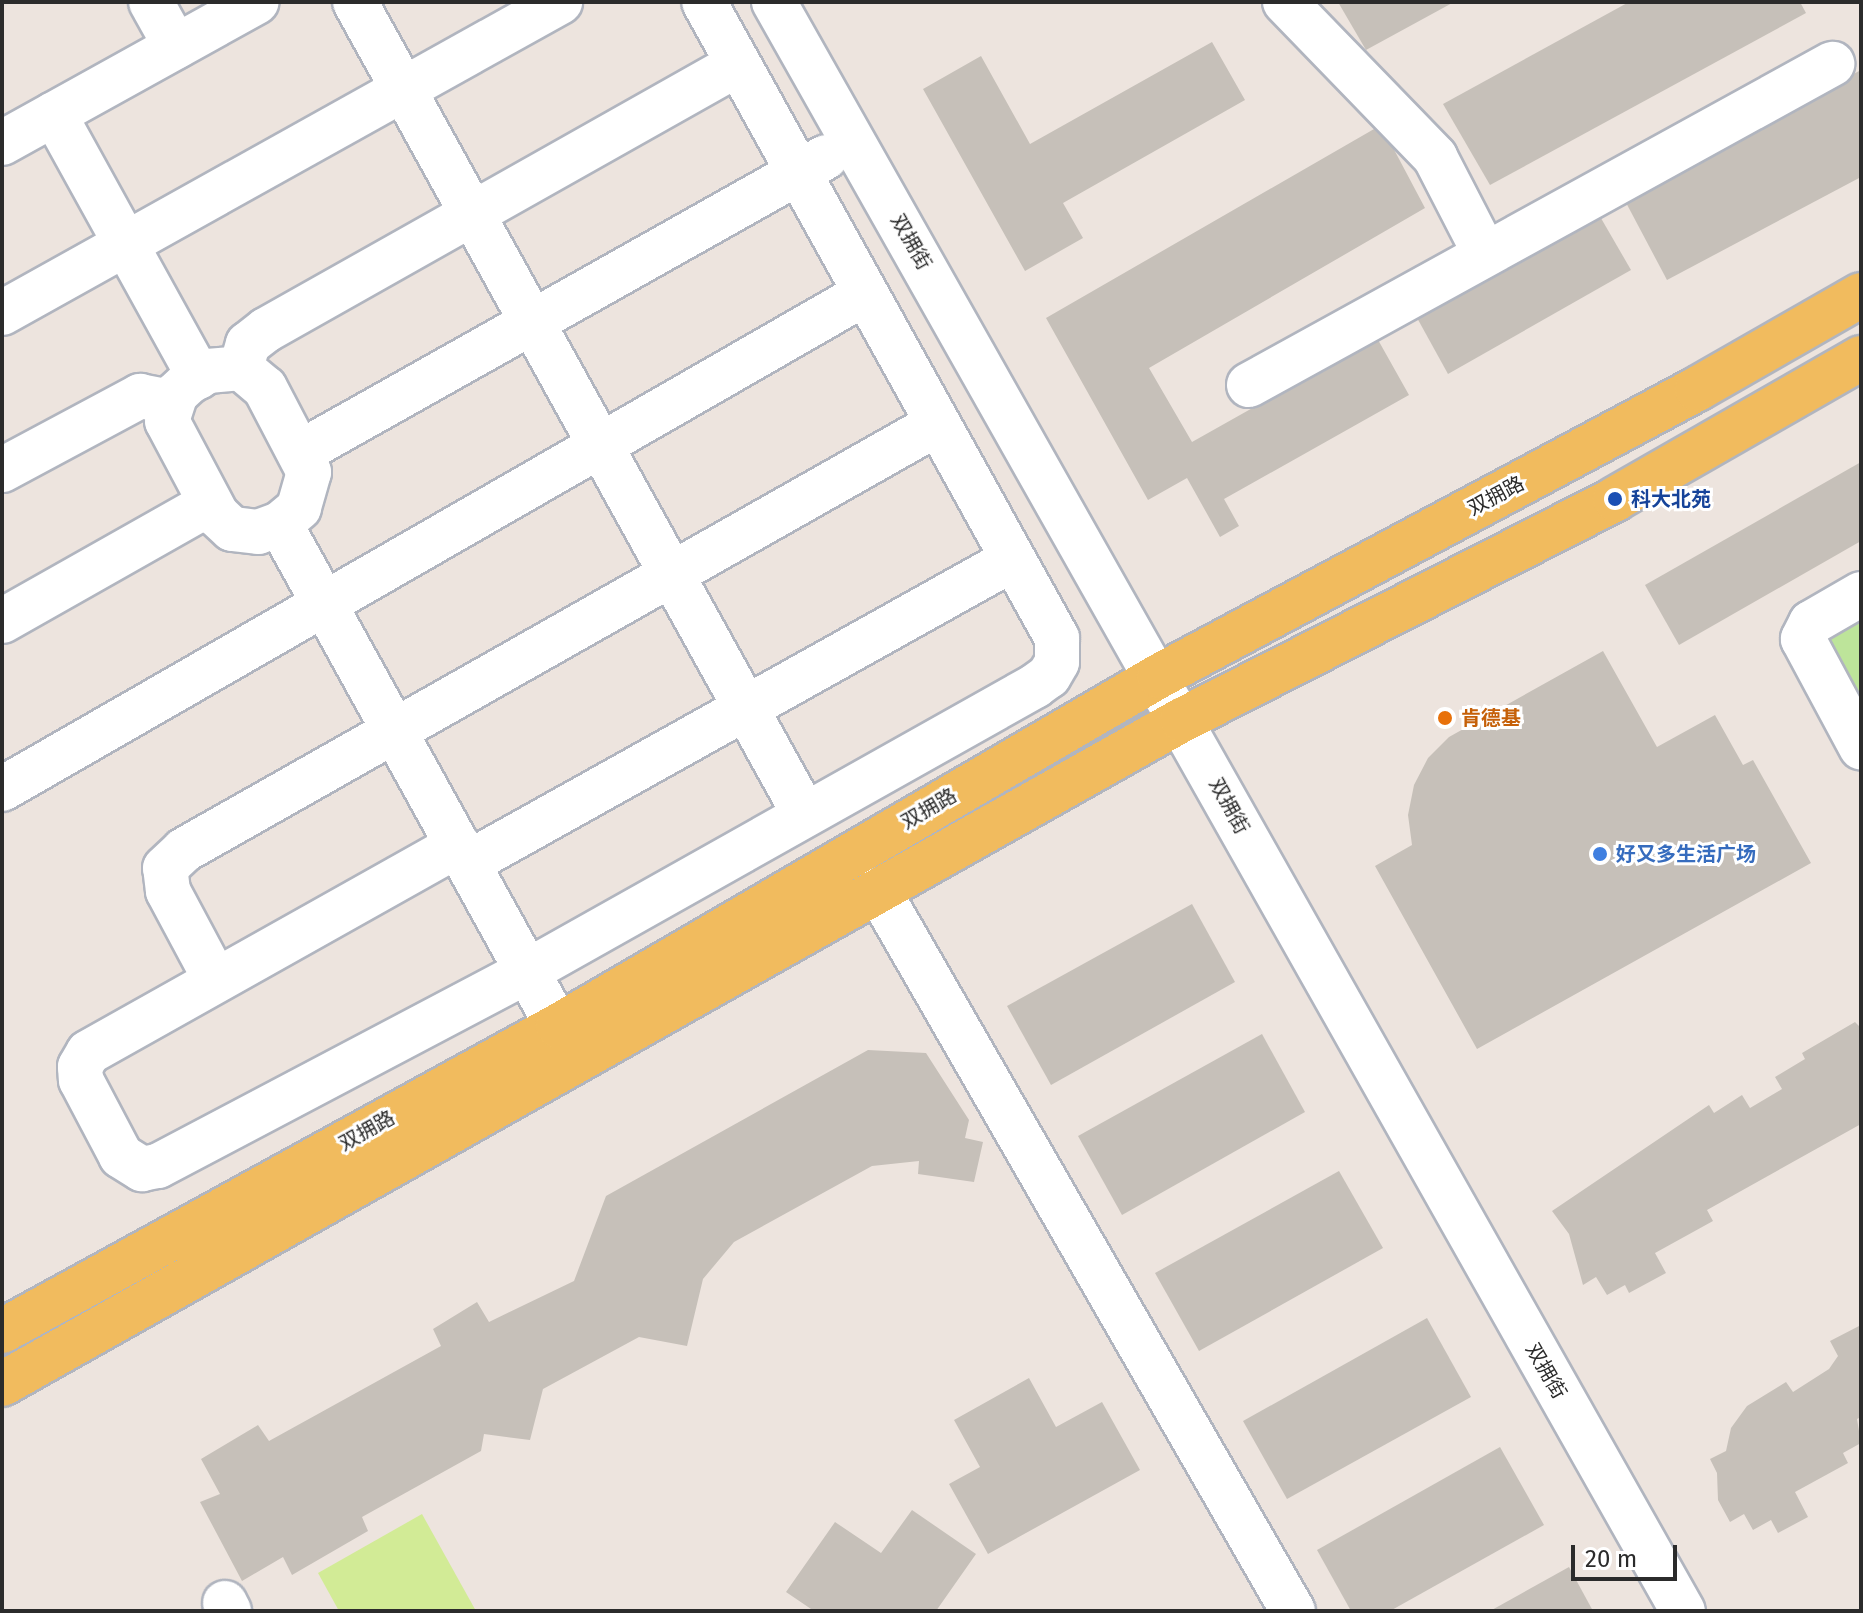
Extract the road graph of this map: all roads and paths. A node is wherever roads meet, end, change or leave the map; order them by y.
1 (151, 2) edge
2 (256, 2) edge
3 (355, 2) edge
4 (560, 2) edge
5 (704, 2) edge
6 (774, 2) edge
7 (1285, 2) edge
8 (176, 47) junction
9 (738, 64) junction
10 (1832, 64) dead end
11 (403, 89) junction
12 (54, 114) junction
13 (854, 142) junction
14 (2, 143) edge
15 (799, 172) junction
16 (471, 212) junction
17 (124, 243) junction
18 (1485, 254) junction
19 (864, 294) junction
20 (1861, 295) edge
21 (2, 313) edge
22 (532, 322) junction
23 (1861, 358) edge
24 (241, 368) junction
25 (1249, 385) dead end
26 (185, 389) junction
27 (937, 424) junction
28 (600, 445) junction
29 (301, 452) junction
30 (2, 470) edge
31 (209, 504) junction
32 (280, 524) junction
33 (1013, 559) junction
34 (672, 575) junction
35 (1861, 594) edge
36 (323, 603) junction
37 (2, 621) edge
38 (1159, 676) junction
39 (746, 708) junction
40 (1182, 720) junction
41 (395, 732) junction
42 (1861, 747) edge
43 (2, 789) edge
44 (805, 815) junction
45 (463, 854) junction
46 (878, 890) junction
47 (528, 971) junction
48 (215, 979) junction
49 (567, 1042) junction
50 (2, 1331) edge
51 (2, 1384) edge
52 (1293, 1611) edge
53 (1683, 1611) edge

1 - 8 street
2 - 8 street
3 - 11 street
4 - 11 street
5 - 9 street
6 - 13 street, 双拥街
7 - 18 street
8 - 12 street
9 - 15 street
9 - 16 street
10 - 18 street
11 - 16 street
11 - 17 street
12 - 14 street
12 - 17 street
13 - 15 street
13 - 38 street, 双拥街
15 - 19 street
15 - 22 street
16 - 22 street
16 - 24 street
17 - 21 street
17 - 26 street
18 - 25 street
19 - 27 street
19 - 28 street
20 - 38 main road, 双拥路
22 - 28 street
22 - 29 street
23 - 40 main road, 双拥路
24 - 26 street
24 - 29 street
26 - 30 street
26 - 31 street
27 - 33 street
27 - 34 street
28 - 34 street
28 - 36 street
29 - 32 street
31 - 32 street
31 - 37 street
32 - 36 street
33 - 39 street
33 - 44 street
34 - 39 street
34 - 41 street
35 - 42 street
36 - 41 street
36 - 43 street
38 - 40 street, 双拥街
38 - 49 main road, 双拥路
39 - 44 street
39 - 45 street
40 - 46 main road, 双拥路
40 - 53 street, 双拥街
41 - 45 street
41 - 48 street
44 - 47 street
45 - 47 street
45 - 48 street
46 - 49 main road, 双拥路
46 - 52 street
47 - 48 street
47 - 49 street
49 - 50 main road, 双拥路
49 - 51 main road, 双拥路

